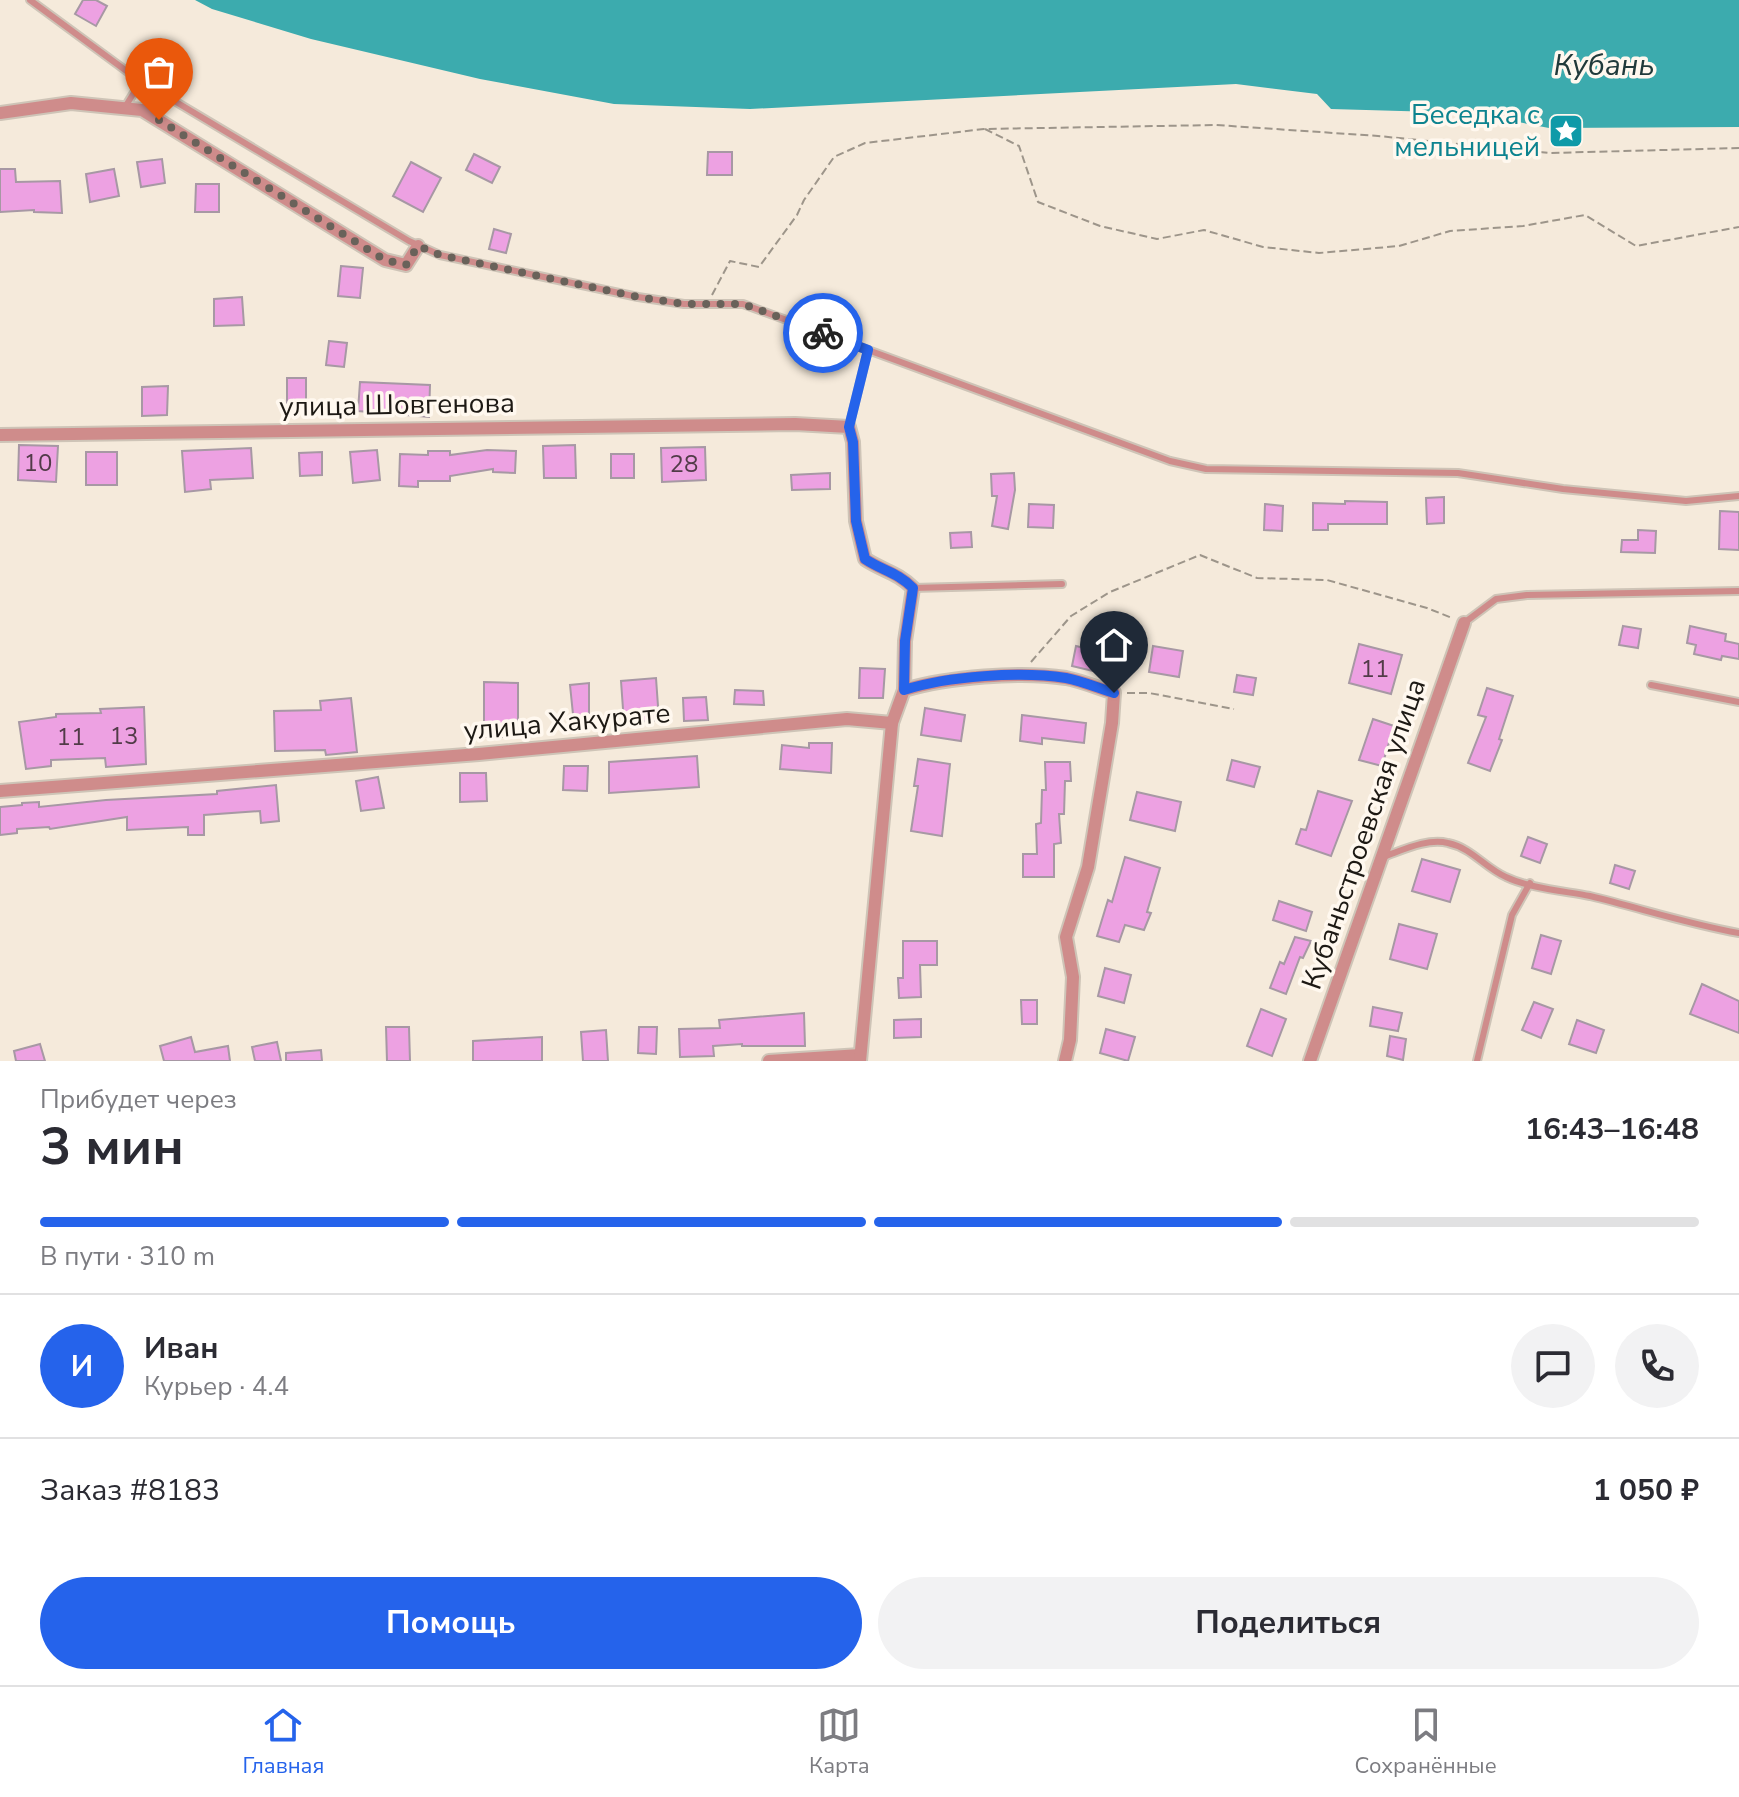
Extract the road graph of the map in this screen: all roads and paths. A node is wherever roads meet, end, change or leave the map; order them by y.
1 (30, 0) edge
2 (136, 78) junction
3 (124, 108) junction
4 (0, 113) edge
5 (984, 129) junction
6 (1739, 148) edge
7 (1739, 227) edge
8 (418, 246) junction
9 (707, 303) junction
10 (868, 350) junction
11 (849, 427) junction
12 (0, 435) edge
13 (1739, 496) edge
14 (1062, 584) dead end
15 (913, 588) junction
16 (1739, 591) edge
17 (1464, 623) junction
18 (1020, 674) junction
19 (1651, 685) dead end
20 (904, 690) junction
21 (1114, 693) junction
22 (1739, 702) edge
23 (1234, 709) dead end
24 (892, 723) junction
25 (0, 791) edge
26 (1380, 858) junction
27 (1530, 883) junction
28 (1739, 933) edge
29 (860, 1058) edge
30 (769, 1061) edge
31 (1065, 1061) edge
32 (1310, 1061) edge
33 (1477, 1061) edge

1 - 2 lane
2 - 3 lane
2 - 8 lane
3 - 4 street
3 - 8 street
5 - 6 path
5 - 7 path
5 - 9 path
8 - 9 lane
9 - 10 lane
10 - 11 lane
10 - 13 lane
11 - 12 street, улица Шовгенова
11 - 15 street
14 - 15 lane
15 - 20 street
16 - 17 lane
17 - 18 path
17 - 26 street, Кубаньстроевская улица
18 - 20 street
18 - 21 street
19 - 22 lane
20 - 24 street
21 - 23 path
21 - 31 street
24 - 25 street, улица Хакурате
24 - 29 street
26 - 27 lane
26 - 32 street, Кубаньстроевская улица
27 - 28 lane
27 - 33 lane
29 - 30 street

